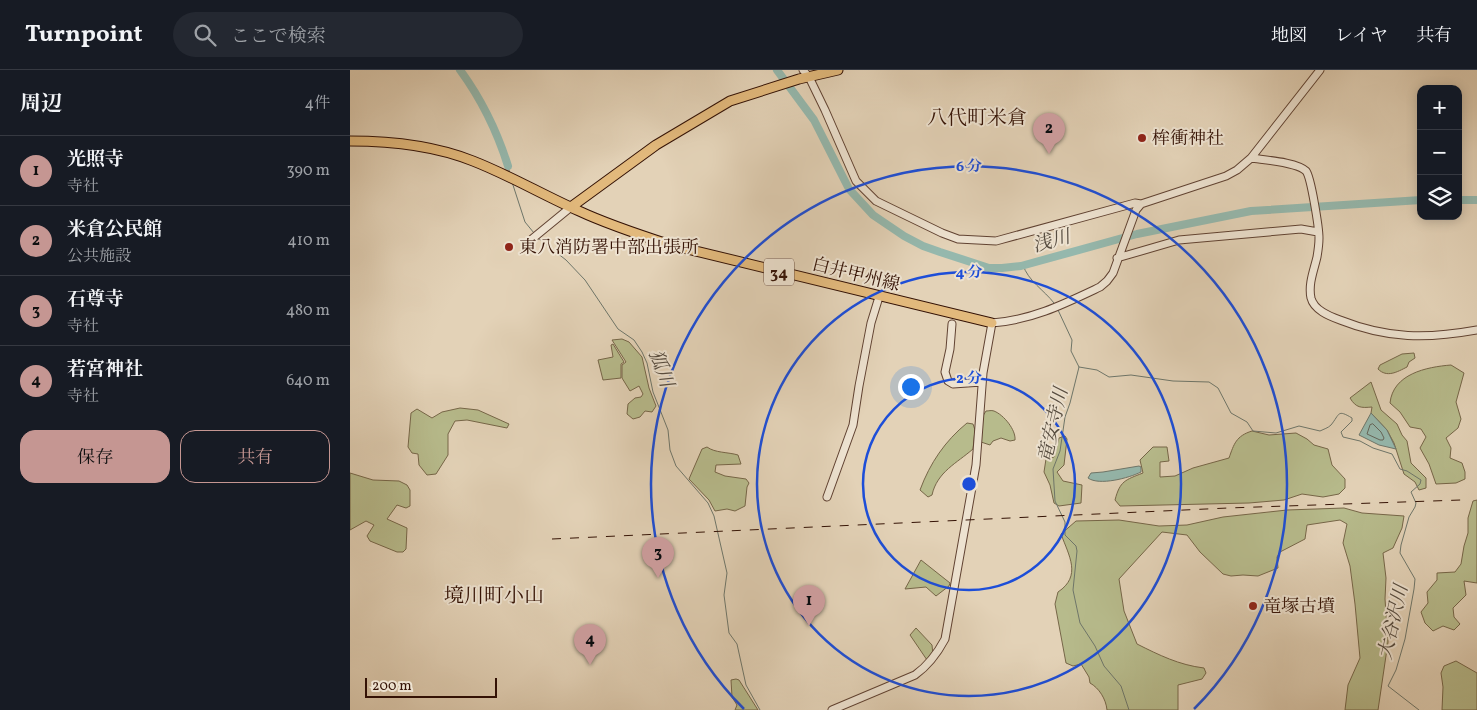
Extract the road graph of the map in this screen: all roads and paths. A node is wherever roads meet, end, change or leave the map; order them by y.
1 (838, 70) edge
2 (1320, 70) edge
3 (806, 74) edge
4 (350, 141) edge
5 (1251, 158) junction
6 (1142, 204) junction
7 (571, 207) junction
8 (1318, 231) junction
9 (535, 236) dead end
10 (1118, 256) junction
11 (879, 296) junction
12 (992, 323) junction
13 (952, 324) dead end
14 (1477, 330) edge
15 (982, 382) junction
16 (827, 497) dead end
17 (832, 710) edge

1 - 3 main road
2 - 5 street
3 - 6 street
3 - 7 main road
4 - 7 main road, 白井甲州線 / 34
5 - 6 street
5 - 8 street
6 - 10 street
7 - 9 street
7 - 11 main road, 白井甲州線 / 34
8 - 10 street
8 - 14 street
10 - 12 street
11 - 12 main road, 白井甲州線 / 34
11 - 16 street
12 - 15 street
13 - 15 street
15 - 17 street

